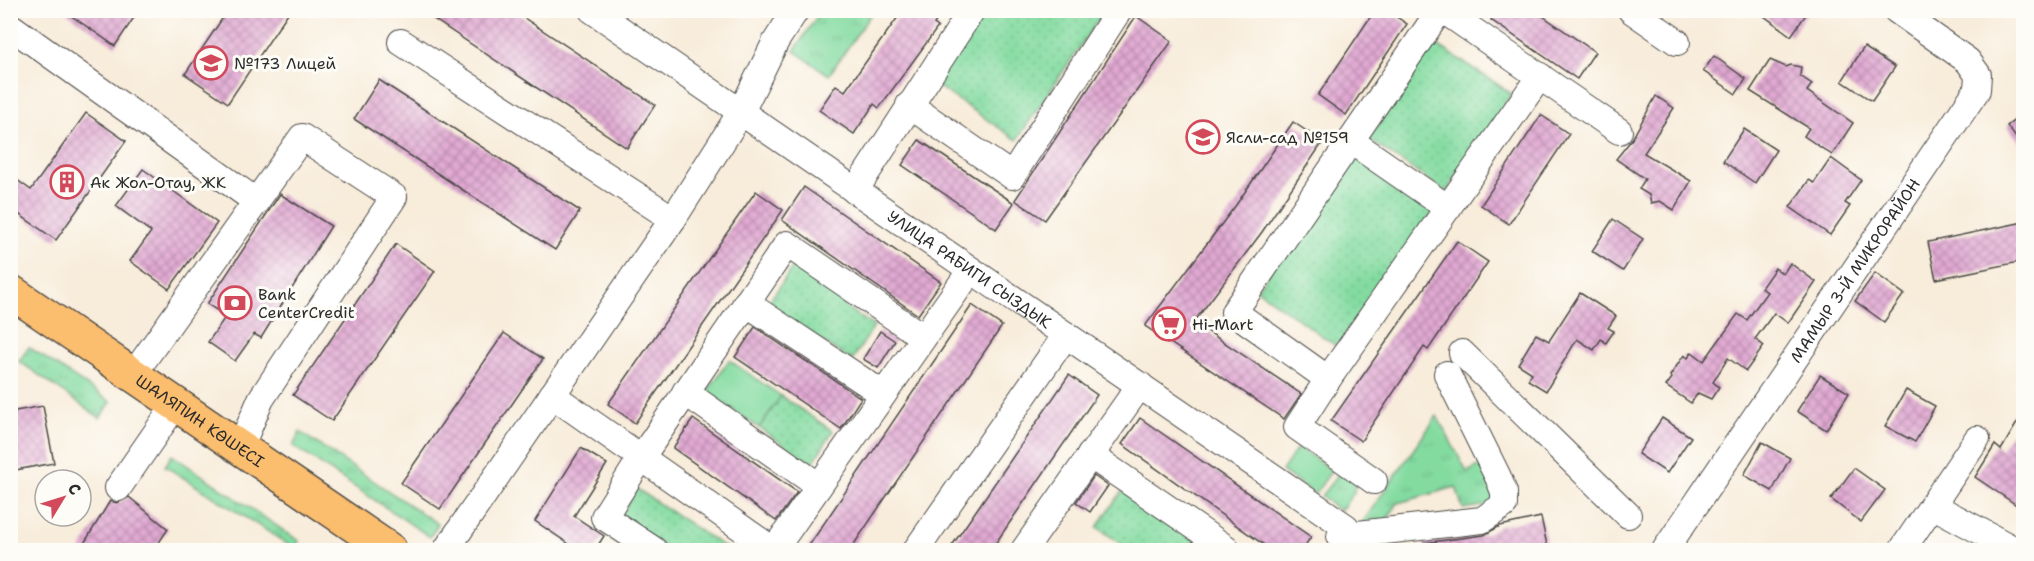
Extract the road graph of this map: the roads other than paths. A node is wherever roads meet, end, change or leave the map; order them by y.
1 (592, 10) edge
2 (796, 10) edge
3 (972, 10) edge
4 (1119, 10) edge
5 (1442, 10) edge
6 (1631, 10) edge
7 (1896, 10) edge
8 (10, 26) edge
9 (401, 42) dead end
10 (1677, 42) dead end
11 (1540, 76) junction
12 (909, 105) junction
13 (741, 112) junction
14 (1619, 130) dead end
15 (1351, 141) junction
16 (855, 190) junction
17 (257, 202) junction
18 (1448, 208) junction
19 (673, 219) junction
20 (971, 270) junction
21 (10, 291) edge
22 (747, 303) junction
23 (1066, 335) junction
24 (923, 337) junction
25 (1462, 353) dead end
26 (1448, 374) dead end
27 (133, 375) junction
28 (1328, 379) junction
29 (1140, 385) junction
30 (686, 392) junction
31 (883, 394) junction
32 (552, 395) junction
33 (176, 404) junction
34 (1977, 439) dead end
35 (240, 448) junction
36 (1090, 455) junction
37 (641, 458) junction
38 (1374, 481) dead end
39 (819, 486) junction
40 (118, 488) dead end
41 (1932, 505) junction
42 (1629, 515) dead end
43 (390, 550) edge
44 (446, 550) edge
45 (654, 550) edge
46 (773, 550) edge
47 (916, 550) edge
48 (1024, 550) edge
49 (1224, 550) edge
50 (1665, 550) edge
51 (1902, 550) edge
52 (2015, 550) edge

1 - 13 street, УЛИЦА РАБИГИ СЫЗДЫК
2 - 13 street
3 - 12 street
4 - 12 street
5 - 11 street
5 - 15 street
6 - 10 street
7 - 50 street, МАМЫР 3-Й МИКРОРАЙОН
8 - 17 street
9 - 19 street
11 - 14 street
11 - 18 street
12 - 16 street
13 - 16 street, УЛИЦА РАБИГИ СЫЗДЫК
13 - 19 street
15 - 18 street
15 - 28 street
16 - 20 street, УЛИЦА РАБИГИ СЫЗДЫК
17 - 27 street
17 - 35 street
18 - 28 street
19 - 32 street
20 - 23 street, УЛИЦА РАБИГИ СЫЗДЫК
20 - 24 street
21 - 27 main road, ШАЛЯПИН КӨШЕСІ
22 - 24 street
22 - 30 street
22 - 31 street
23 - 29 street, УЛИЦА РАБИГИ СЫЗДЫК
23 - 47 street
24 - 31 street
25 - 42 street
26 - 29 street, УЛИЦА РАБИГИ СЫЗДЫК
27 - 33 main road, ШАЛЯПИН КӨШЕСІ
28 - 38 street
29 - 36 street
30 - 37 street
30 - 39 street
31 - 39 street
32 - 37 street
32 - 44 street
33 - 35 main road, ШАЛЯПИН КӨШЕСІ
33 - 40 street
34 - 41 street
35 - 43 main road, ШАЛЯПИН КӨШЕСІ
36 - 48 street
36 - 49 street
37 - 45 street
37 - 46 street
39 - 46 street
41 - 51 street
41 - 52 street

